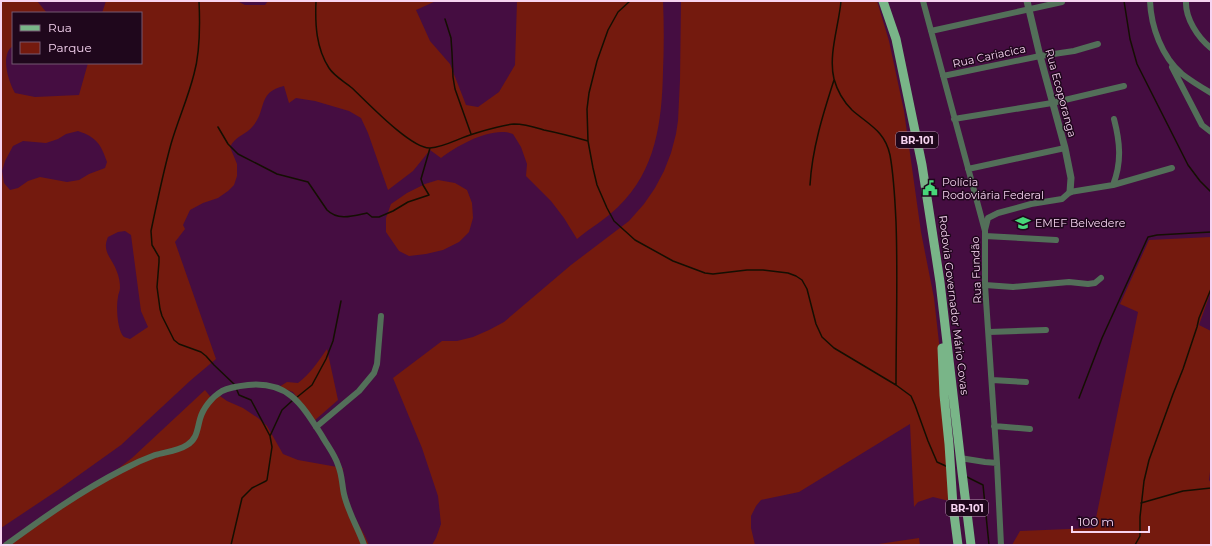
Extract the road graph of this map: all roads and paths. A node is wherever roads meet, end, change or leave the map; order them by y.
1 (883, 1) edge
2 (923, 1) edge
3 (1027, 1) edge
4 (1150, 1) edge
5 (1186, 1) edge
6 (1062, 2) dead end
7 (1029, 9) junction
8 (931, 31) junction
9 (1098, 44) dead end
10 (1211, 48) edge
11 (1040, 56) junction
12 (1170, 62) junction
13 (943, 76) junction
14 (1124, 86) dead end
15 (1211, 93) edge
16 (1052, 103) junction
17 (954, 119) junction
18 (1114, 119) dead end
19 (1211, 132) edge
20 (1065, 148) junction
21 (1172, 168) dead end
22 (968, 169) junction
23 (1113, 185) junction
24 (1070, 192) junction
25 (985, 234) junction
26 (1056, 240) dead end
27 (1102, 278) dead end
28 (940, 282) junction
29 (986, 285) junction
30 (381, 316) dead end
31 (1046, 330) dead end
32 (989, 332) junction
33 (992, 380) junction
34 (1026, 382) dead end
35 (994, 426) junction
36 (316, 427) junction
37 (1030, 429) dead end
38 (948, 444) junction
39 (960, 458) junction
40 (997, 462) junction
41 (966, 500) junction
42 (6, 545) edge
43 (364, 545) edge
44 (958, 545) edge
45 (971, 545) edge
46 (1000, 545) edge

1 - 28 main road, Rodovia Governador Mário Covas / BR-101
2 - 8 street, Rua Fundão
3 - 7 street, Rua Ecoporanga
4 - 12 street
5 - 10 street
6 - 7 street
7 - 8 street
7 - 11 street, Rua Ecoporanga
8 - 13 street, Rua Fundão
9 - 11 street, Rua Cariacica
11 - 13 street, Rua Cariacica
11 - 16 street, Rua Ecoporanga
12 - 15 street
12 - 19 street
13 - 17 street, Rua Fundão
14 - 16 street
16 - 17 street
16 - 20 street, Rua Ecoporanga
17 - 22 street, Rua Fundão
18 - 23 street
20 - 22 street
20 - 24 street, Rua Ecoporanga
21 - 23 street
22 - 25 street, Rua Fundão
23 - 24 street
24 - 25 street
25 - 26 street
25 - 29 street, Rua Fundão
27 - 29 street
28 - 38 main road
28 - 39 main road, Rodovia Governador Mário Covas / BR-101
29 - 32 street, Rua Fundão
30 - 36 street
31 - 32 street
32 - 33 street, Rua Fundão
33 - 34 street
33 - 35 street, Rua Fundão
35 - 37 street
35 - 40 street, Rua Fundão
36 - 42 street
36 - 43 street
38 - 41 main road
38 - 44 main road
39 - 40 street
39 - 41 main road, Rodovia Governador Mário Covas / BR-101
40 - 46 street, Rua Fundão
41 - 45 main road, Rodovia Governador Mário Covas / BR-101

